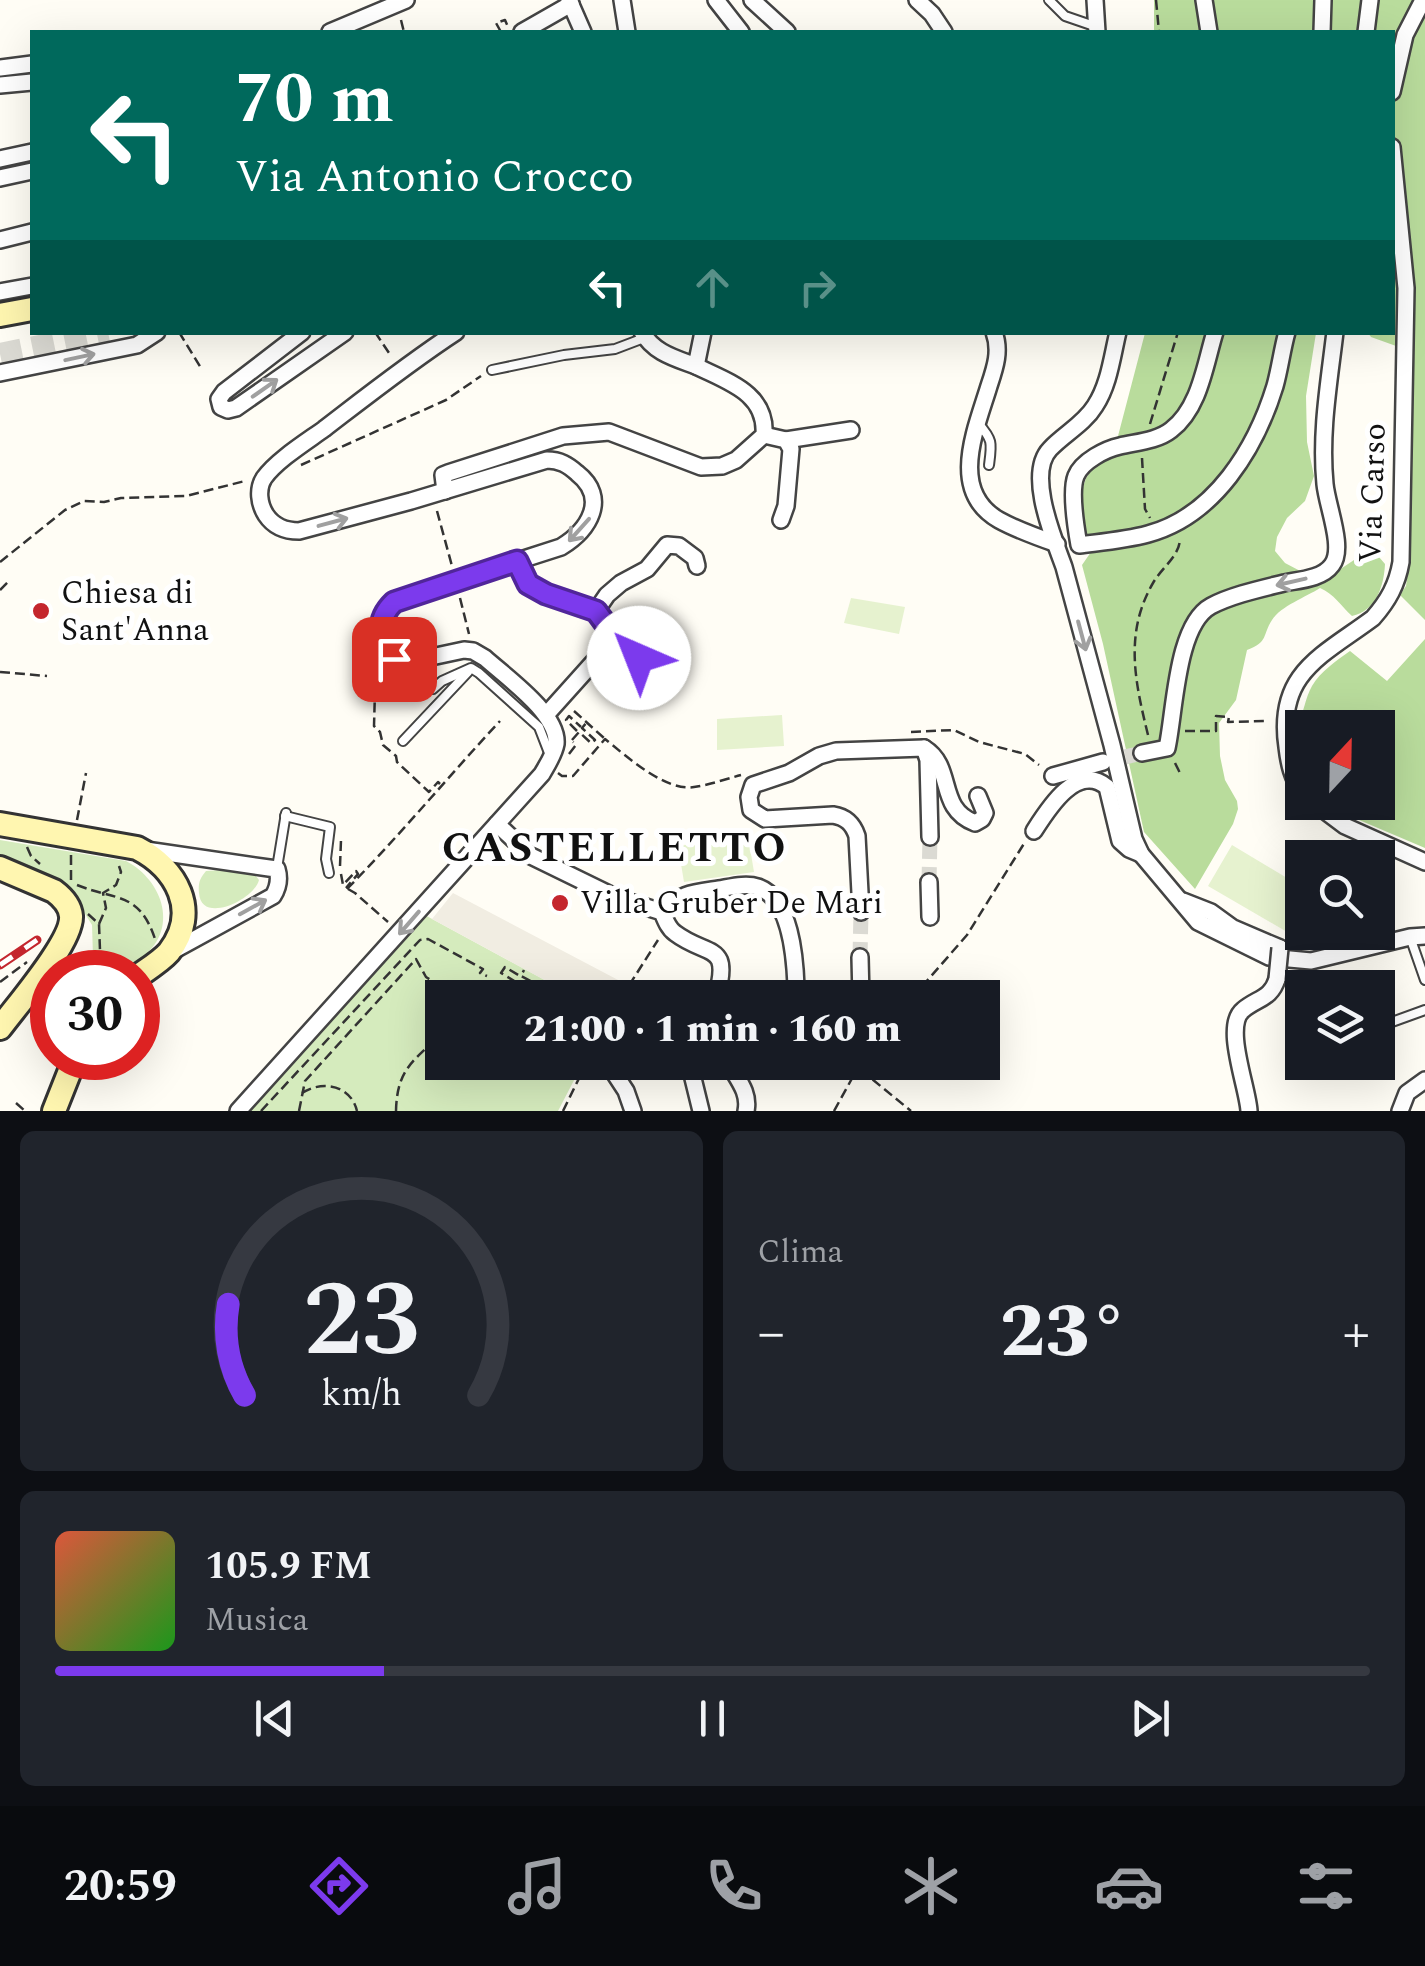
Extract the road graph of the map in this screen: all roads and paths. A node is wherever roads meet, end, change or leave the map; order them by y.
1 (406, 0) edge
2 (622, 0) edge
3 (716, 0) edge
4 (752, 0) edge
5 (917, 0) edge
6 (1049, 0) edge
7 (1094, 0) edge
8 (1156, 0) edge
9 (1204, 0) edge
10 (1323, 0) edge
11 (1370, 0) edge
12 (1423, 0) edge
13 (570, 2) edge
14 (335, 30) edge
15 (499, 30) edge
16 (510, 30) edge
17 (525, 30) edge
18 (582, 30) edge
19 (627, 30) edge
20 (739, 30) edge
21 (784, 30) edge
22 (943, 30) edge
23 (1097, 30) edge
24 (1159, 30) edge
25 (1209, 30) edge
26 (1322, 30) edge
27 (1366, 30) edge
28 (30, 64) edge
29 (0, 68) edge
30 (1395, 79) edge
31 (30, 82) edge
32 (0, 85) edge
33 (30, 152) edge
34 (0, 160) edge
35 (30, 171) edge
36 (1395, 171) edge
37 (0, 178) edge
38 (30, 232) edge
39 (0, 240) edge
40 (30, 286) edge
41 (0, 292) edge
42 (30, 309) edge
43 (0, 315) edge
44 (151, 335) edge
45 (181, 335) edge
46 (298, 335) edge
47 (340, 335) edge
48 (377, 335) edge
49 (452, 335) edge
50 (643, 335) edge
51 (701, 335) edge
52 (995, 335) edge
53 (1117, 335) edge
54 (1177, 335) edge
55 (1214, 335) edge
56 (1287, 335) edge
57 (1335, 335) edge
58 (696, 366) junction
59 (201, 368) dead end
60 (402, 370) junction
61 (492, 370) joint
62 (0, 374) edge
63 (978, 423) junction
64 (851, 430) dead end
65 (764, 435) junction
66 (1144, 438) junction
67 (786, 440) junction
68 (989, 465) dead end
69 (262, 485) junction
70 (438, 493) junction
71 (782, 520) dead end
72 (1170, 524) junction
73 (1054, 543) junction
74 (1079, 545) junction
75 (517, 561) junction
76 (0, 562) edge
77 (696, 566) dead end
78 (8, 582) dead end
79 (456, 582) junction
80 (0, 590) edge
81 (596, 611) junction
82 (616, 638) junction
83 (473, 651) junction
84 (471, 668) junction
85 (0, 672) edge
86 (402, 673) dead end
87 (47, 676) dead end
88 (662, 678) dead end
89 (433, 689) dead end
90 (574, 711) dead end
91 (546, 715) junction
92 (500, 721) dead end
93 (1284, 721) junction
94 (587, 722) junction
95 (1285, 728) edge
96 (1171, 731) junction
97 (899, 733) dead end
98 (605, 739) junction
99 (572, 740) junction
100 (404, 741) dead end
101 (924, 748) junction
102 (1148, 752) joint
103 (557, 758) junction
104 (1103, 762) tunnel mouth
105 (86, 773) dead end
106 (747, 773) dead end
107 (1054, 776) junction
108 (441, 785) junction
109 (1069, 787) junction
110 (978, 796) dead end
111 (1339, 820) edge
112 (76, 823) dead end
113 (0, 824) edge
114 (496, 824) junction
115 (1034, 831) joint
116 (330, 832) junction
117 (930, 837) tunnel mouth
118 (24, 841) dead end
119 (72, 848) dead end
120 (137, 848) junction
121 (1140, 854) junction
122 (1425, 862) edge
123 (118, 863) dead end
124 (0, 868) edge
125 (44, 868) dead end
126 (277, 869) junction
127 (329, 872) dead end
128 (63, 879) dead end
129 (71, 882) junction
130 (930, 882) tunnel mouth
131 (347, 889) junction
132 (103, 892) junction
133 (1180, 900) junction
134 (662, 912) junction
135 (860, 912) tunnel mouth
136 (72, 914) junction
137 (930, 917) dead end
138 (99, 924) junction
139 (390, 924) dead end
140 (1418, 937) edge
141 (655, 941) dead end
142 (100, 950) edge
143 (162, 950) junction
144 (860, 957) tunnel mouth
145 (644, 969) dead end
146 (524, 970) dead end
147 (634, 974) junction
148 (487, 976) dead end
149 (521, 976) junction
150 (431, 980) edge
151 (513, 980) edge
152 (529, 980) edge
153 (631, 980) edge
154 (721, 980) edge
155 (796, 980) edge
156 (860, 980) edge
157 (928, 980) edge
158 (1425, 980) edge
159 (1425, 1010) edge
160 (1395, 1021) edge
161 (0, 1028) edge
162 (425, 1051) edge
163 (66, 1080) edge
164 (578, 1080) edge
165 (619, 1080) edge
166 (740, 1080) edge
167 (851, 1080) edge
168 (873, 1080) edge
169 (1425, 1080) edge
170 (692, 1082) joint
171 (626, 1091) junction
172 (300, 1094) junction
173 (16, 1104) dead end
174 (26, 1111) edge
175 (54, 1111) edge
176 (238, 1111) edge
177 (261, 1111) edge
178 (299, 1111) edge
179 (357, 1111) edge
180 (396, 1111) edge
181 (563, 1111) edge
182 (633, 1111) edge
183 (701, 1111) edge
184 (746, 1111) edge
185 (834, 1111) edge
186 (911, 1111) edge
187 (1250, 1111) edge
188 (1400, 1111) edge

1 - 14 street
2 - 19 street
3 - 20 street
4 - 21 street
5 - 22 street
6 - 23 lane
7 - 23 street
8 - 24 path
9 - 25 street
10 - 26 street
11 - 27 street
12 - 30 street
13 - 17 street
13 - 18 street
15 - 16 path
28 - 29 street
31 - 32 street
33 - 34 street
35 - 37 street
36 - 93 street, Via Carso
38 - 39 street
40 - 41 street
42 - 43 street
62 -> 44 street
45 - 59 path
46 -> 47 street
48 - 60 path
49 - 60 street
50 - 58 street
50 - 61 lane
51 - 58 street
52 - 63 street
53 - 73 street
54 - 66 path
55 - 66 street
56 - 72 street
57 -> 96 street
58 - 65 street
60 - 69 street
61 - 69 path
63 - 68 lane
63 - 73 street
64 - 67 street
65 - 67 street
65 - 70 street
66 - 72 path
66 - 74 street
67 - 71 street
69 -> 70 street
69 - 76 path
70 -> 75 street
70 - 79 path
72 - 74 street
72 - 102 path
73 - 74 street
73 -> 121 street
75 - 79 street
75 - 81 street
77 - 81 street
78 - 80 path
79 - 83 path
79 - 83 street
81 - 82 street
82 - 88 street
82 - 91 street
83 - 91 street
84 - 89 lane
84 - 100 lane
84 - 103 lane
85 - 87 path
86 - 108 path
90 - 94 path
91 - 103 street
92 - 108 path
93 - 95 street, Via Carso
93 - 96 path
94 - 98 path
94 - 99 path
96 - 102 street
97 - 107 path
98 - 103 path
98 - 106 path
99 - 103 path
99 - 103 path
101 - 110 street
101 - 117 street
101 - 135 street
103 - 114 street
104 - 107 street
105 - 112 path
107 - 109 street
108 - 131 path
109 - 115 street
109 - 121 street
111 - 122 street
113 - 120 street
114 - 134 street
114 -> 176 street
115 - 157 path
116 - 126 lane
116 - 127 lane
116 - 131 path
118 - 125 path
119 - 129 path
120 - 126 street
120 - 143 street
121 - 133 street
123 - 132 path
124 - 136 street
143 -> 126 street
128 - 129 path
129 - 132 path
130 - 137 street
131 - 139 path
132 - 138 path
132 - 143 path
133 - 140 street
133 - 187 street, bridge
134 - 154 street
134 - 155 street
136 - 138 path
136 - 161 street
138 - 142 path
140 - 158 lane
141 - 147 path
144 - 156 street
145 - 147 path
146 - 149 path
147 - 153 path
148 - 177 path
149 - 151 path
149 - 152 path
150 - 172 path
159 - 160 lane
162 - 180 path
163 - 175 street
164 - 181 path
165 - 171 street
166 - 184 street
167 - 185 path
168 - 186 path
169 - 188 street
170 - 171 path
170 - 183 street
171 - 182 street
172 - 178 path
172 - 179 path
173 - 174 path

